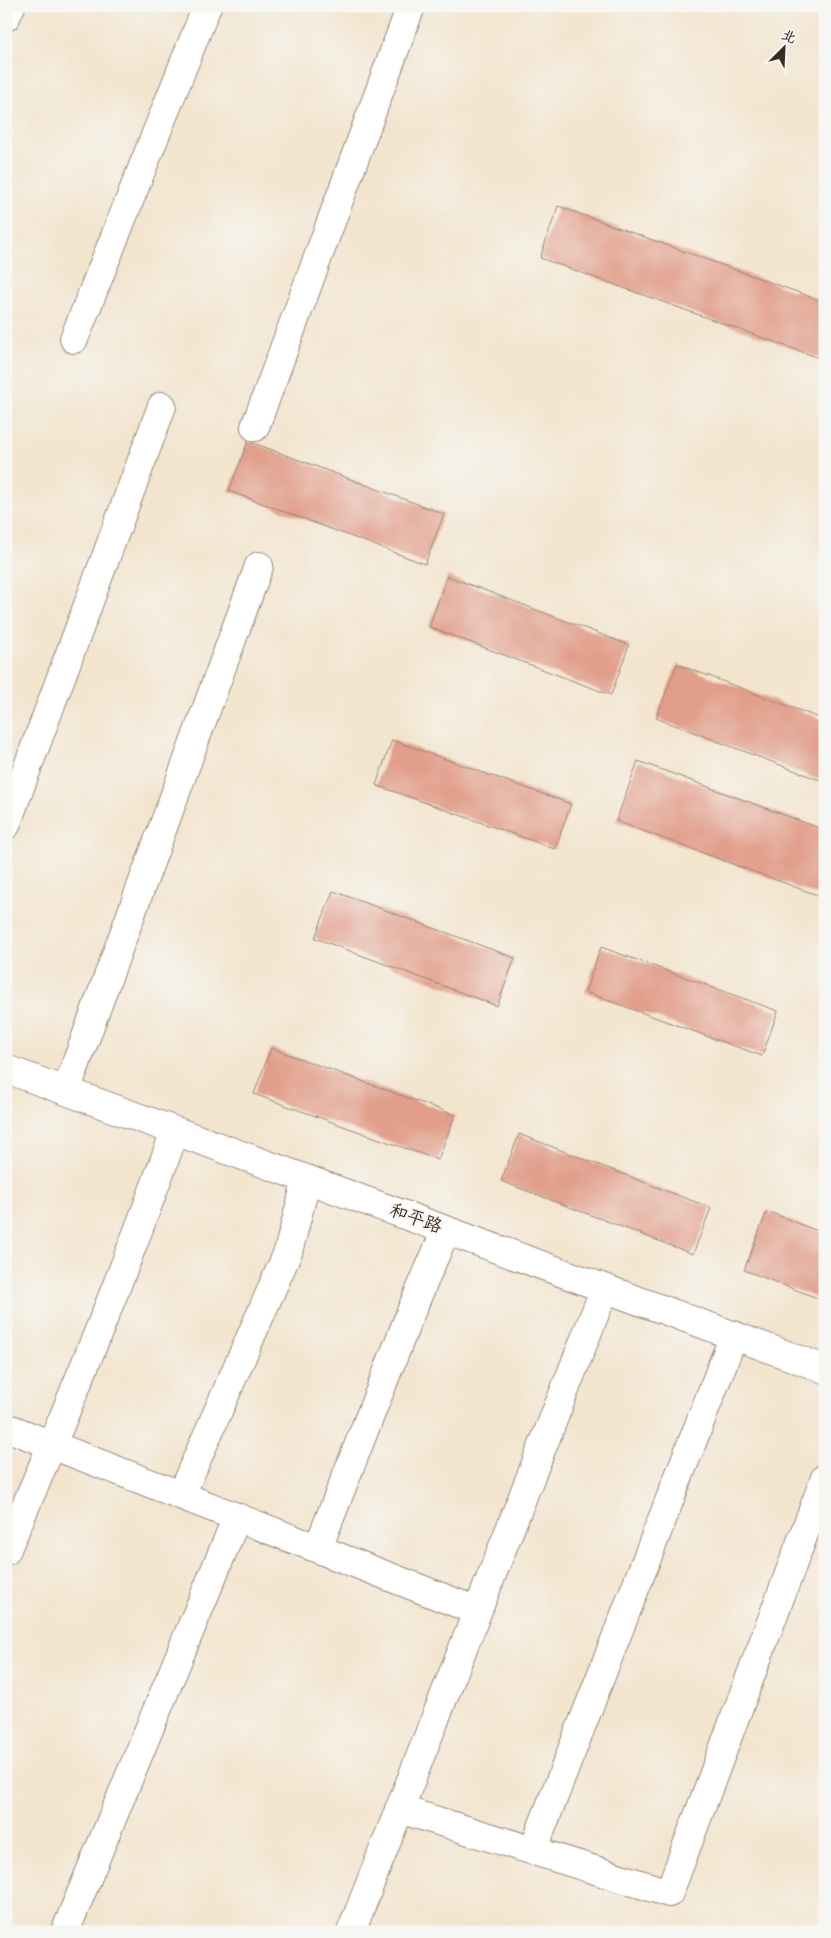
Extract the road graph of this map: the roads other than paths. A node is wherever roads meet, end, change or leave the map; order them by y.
1 (10, 6) edge
2 (411, 6) edge
3 (203, 8) edge
4 (6, 16) edge
5 (74, 339) dead end
6 (162, 406) dead end
7 (255, 427) dead end
8 (259, 566) dead end
9 (6, 825) edge
10 (6, 1069) edge
11 (66, 1091) junction
12 (175, 1131) junction
13 (307, 1179) junction
14 (446, 1230) junction
15 (605, 1288) junction
16 (734, 1335) junction
17 (825, 1368) edge
18 (6, 1427) edge
19 (53, 1445) junction
20 (825, 1478) edge
21 (181, 1495) junction
22 (237, 1516) junction
23 (318, 1548) junction
24 (6, 1550) edge
25 (478, 1610) junction
26 (399, 1809) junction
27 (533, 1850) junction
28 (65, 1932) edge
29 (351, 1932) edge

1 - 4 street
2 - 7 street
3 - 5 street
6 - 9 street
8 - 11 street
10 - 11 street, 和平路
11 - 12 street, 和平路
12 - 13 street, 和平路
12 - 19 street
13 - 14 street, 和平路
13 - 21 street
14 - 15 street, 和平路
14 - 23 street
15 - 16 street, 和平路
15 - 25 street
16 - 17 street, 和平路
16 - 27 street
18 - 19 street
19 - 21 street
19 - 24 street
20 - 27 street
21 - 22 street
22 - 23 street
22 - 28 street
23 - 25 street
25 - 26 street
26 - 27 street
26 - 29 street

